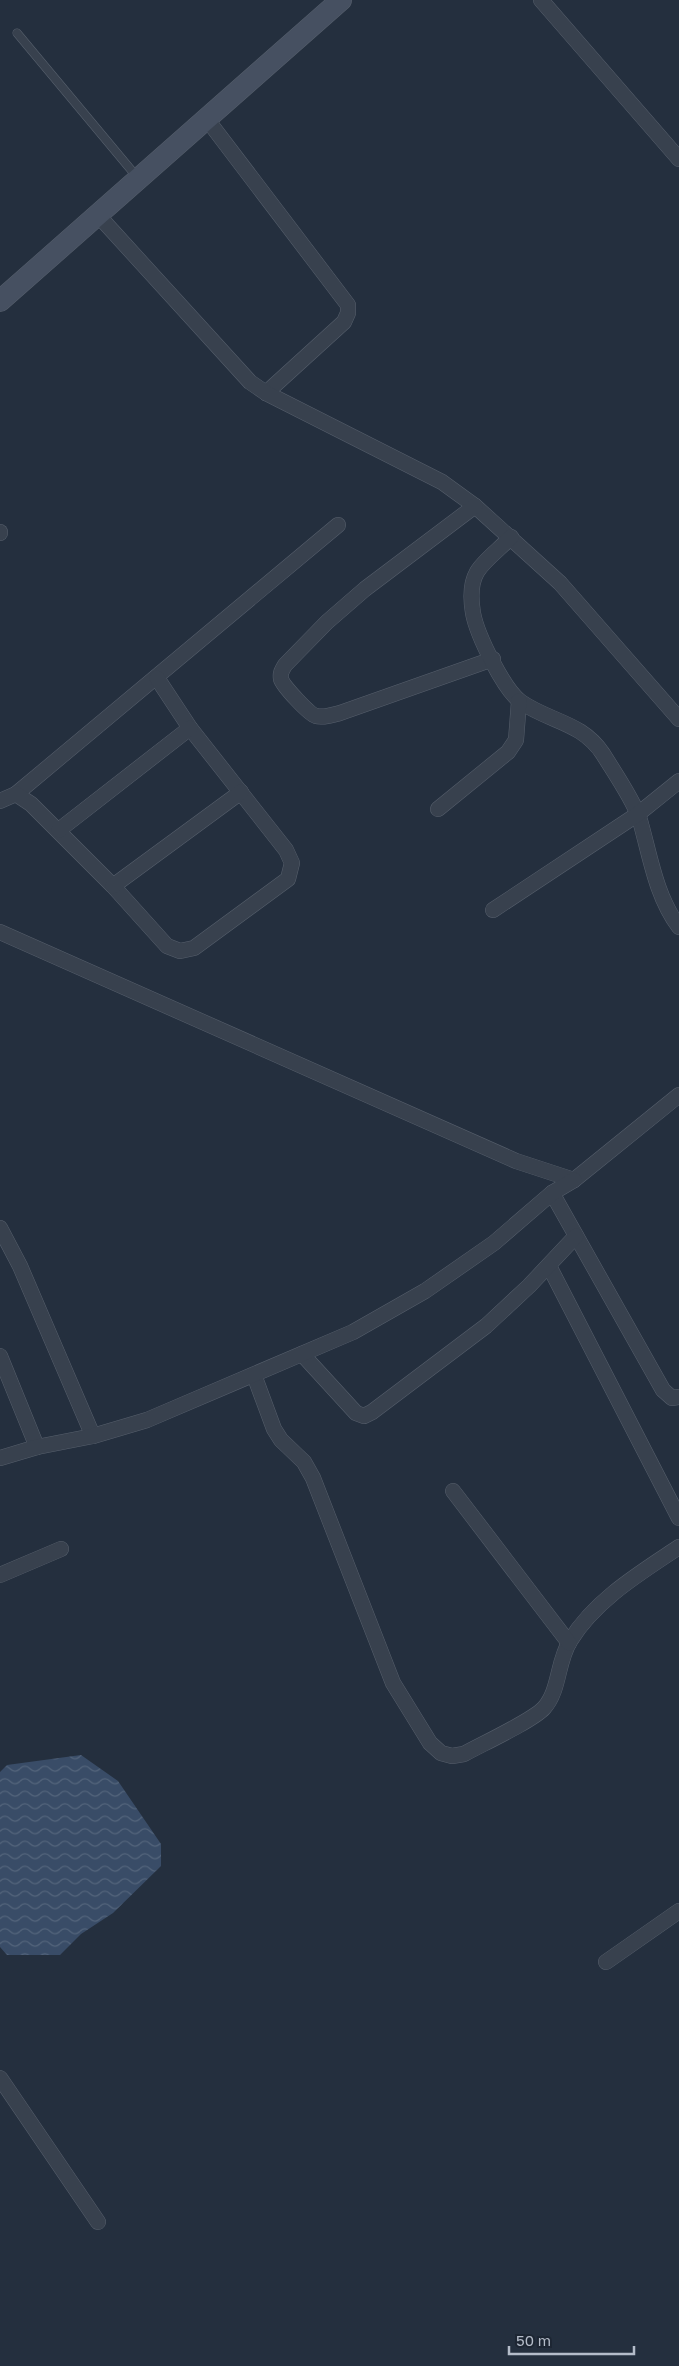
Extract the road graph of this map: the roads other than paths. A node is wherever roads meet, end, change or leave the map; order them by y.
1 (341, 0) edge
2 (541, 0) edge
3 (17, 34) dead end
4 (206, 118) junction
5 (679, 159) edge
6 (138, 179) junction
7 (98, 214) junction
8 (0, 301) edge
9 (266, 393) junction
10 (475, 506) junction
11 (338, 525) dead end
12 (511, 537) junction
13 (493, 660) junction
14 (157, 678) junction
15 (519, 701) junction
16 (679, 719) edge
17 (190, 728) junction
18 (679, 782) edge
19 (241, 792) junction
20 (16, 794) junction
21 (0, 801) edge
22 (438, 809) dead end
23 (638, 814) junction
24 (59, 830) junction
25 (113, 886) junction
26 (493, 910) dead end
27 (679, 927) edge
28 (0, 932) edge
29 (679, 1095) edge
30 (574, 1180) junction
31 (552, 1193) junction
32 (0, 1228) edge
33 (576, 1236) junction
34 (549, 1266) junction
35 (302, 1354) junction
36 (0, 1356) edge
37 (254, 1375) junction
38 (679, 1397) edge
39 (93, 1436) junction
40 (37, 1447) junction
41 (1, 1455) edge
42 (453, 1491) dead end
43 (679, 1518) edge
44 (679, 1547) edge
45 (61, 1549) dead end
46 (0, 1575) edge
47 (569, 1643) junction
48 (679, 1911) edge
49 (606, 1962) dead end
50 (0, 2078) edge
51 (98, 2222) dead end

1 - 4 main road
2 - 5 street
3 - 6 lane
4 - 6 main road
4 - 9 street
6 - 7 main road
7 - 8 main road
7 - 9 street
9 - 10 street
10 - 12 street
10 - 13 street
11 - 14 street
12 - 13 street
12 - 16 street
13 - 15 street
14 - 17 street
14 - 20 street
15 - 22 street
15 - 23 street
17 - 19 street
17 - 24 street
18 - 23 street
19 - 25 street
19 - 25 street
20 - 21 street
20 - 24 street
23 - 26 street
23 - 27 street
24 - 25 street
28 - 30 street
29 - 30 street
30 - 31 street
31 - 33 street
31 - 35 street
32 - 39 street
33 - 34 street
33 - 38 street
34 - 35 street
34 - 43 street
35 - 37 street
36 - 40 street
37 - 39 street
37 - 47 street
39 - 40 street
40 - 41 street
42 - 47 street
44 - 47 street
45 - 46 street
48 - 49 street
50 - 51 street

